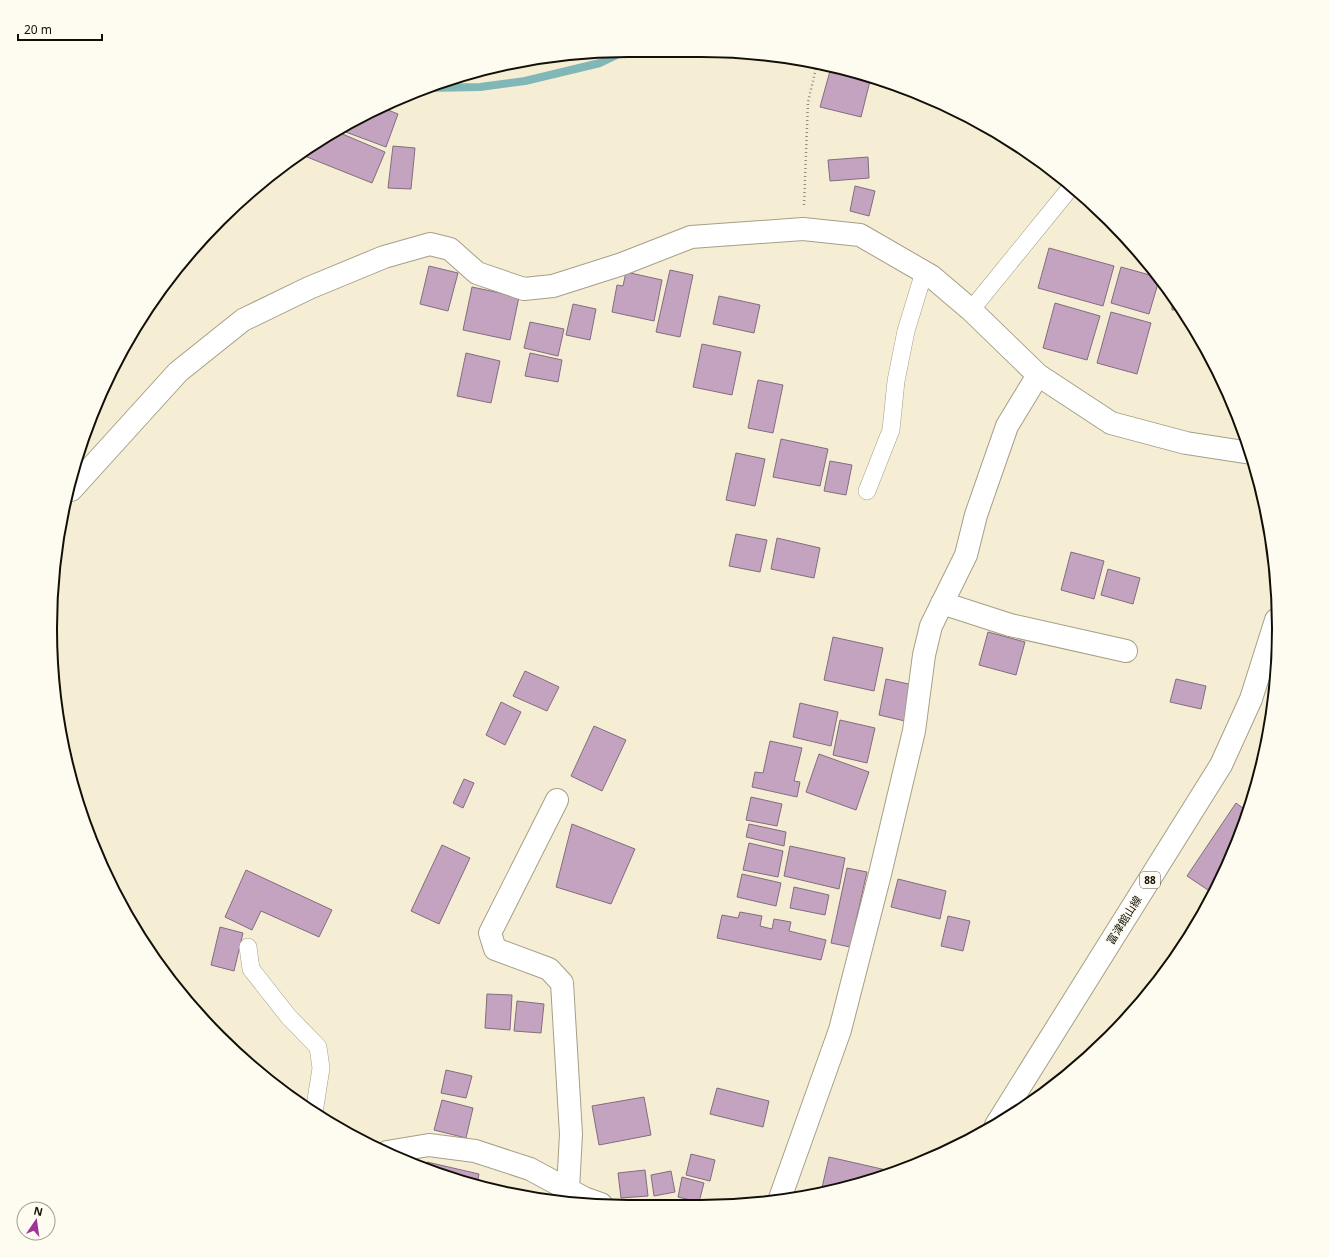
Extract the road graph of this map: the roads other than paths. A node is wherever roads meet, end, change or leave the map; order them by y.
1 (1068, 191) edge
2 (924, 272) junction
3 (971, 310) junction
4 (1038, 375) junction
5 (1244, 452) edge
6 (75, 486) edge
7 (867, 491) dead end
8 (942, 603) junction
9 (1272, 633) edge
10 (1126, 651) dead end
11 (557, 800) dead end
12 (248, 947) dead end
13 (315, 1106) edge
14 (1004, 1112) edge
15 (397, 1150) edge
16 (782, 1194) edge
17 (583, 1198) edge

1 - 3 lane
2 - 3 street
2 - 6 street
2 - 7 lane
3 - 4 street
4 - 5 street
4 - 8 street
8 - 10 street
8 - 16 street
9 - 14 street, 富津館山線 / 88
11 - 17 street
12 - 13 lane
15 - 17 street

